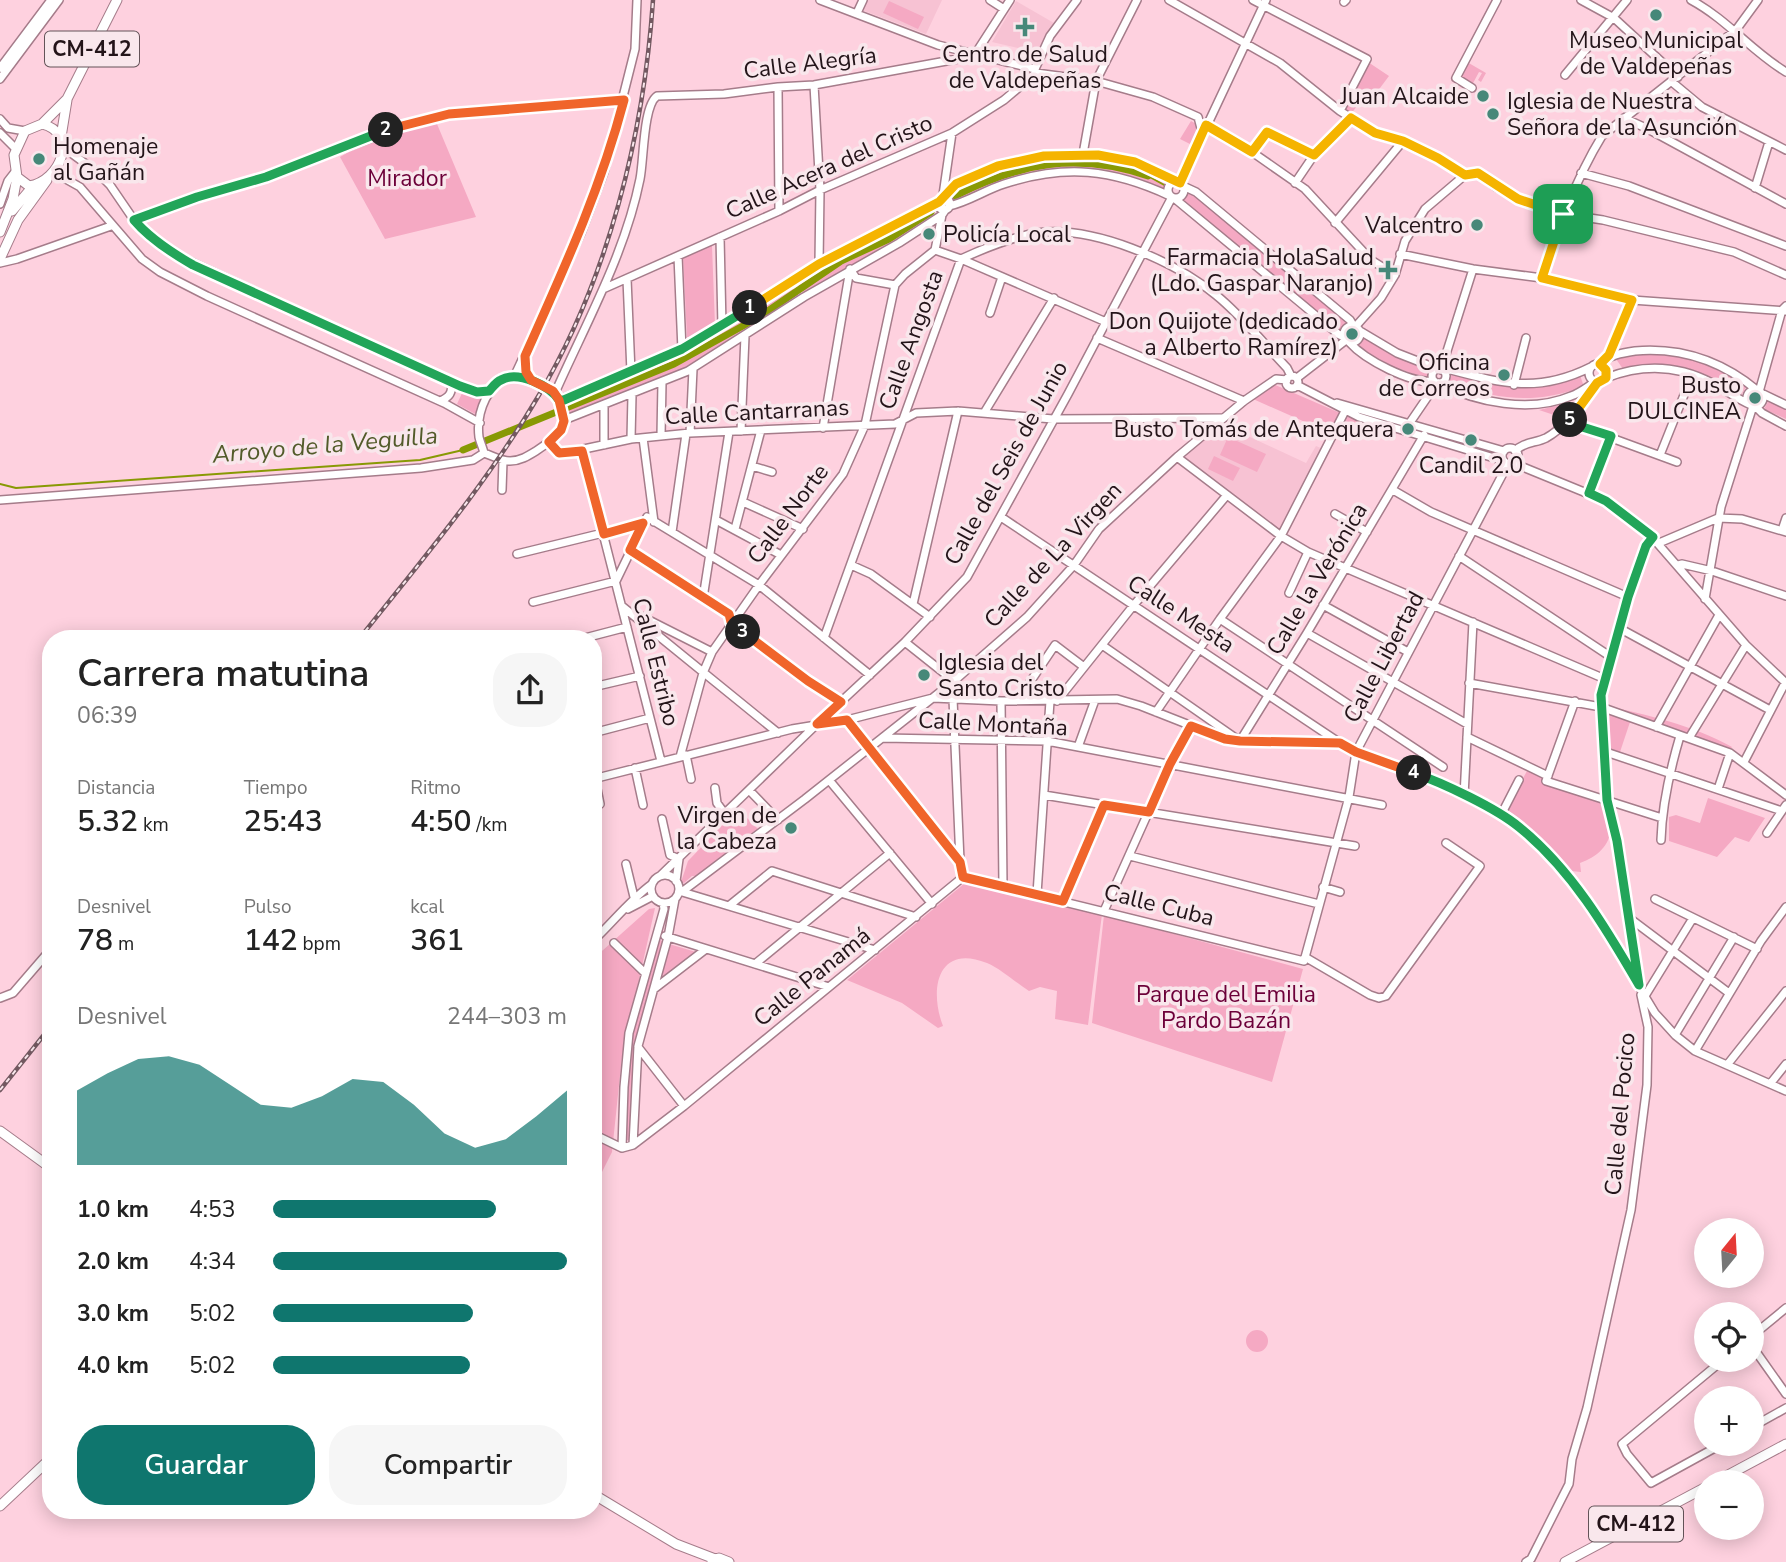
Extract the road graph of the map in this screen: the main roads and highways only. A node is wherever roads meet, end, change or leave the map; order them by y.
1 (117, 0) edge
2 (67, 99) junction
3 (42, 124) junction
4 (61, 137) junction
5 (16, 174) junction
6 (48, 178) junction
7 (5, 221) junction
8 (0, 232) edge
9 (0, 261) edge
10 (0, 1131) edge
11 (42, 1161) edge
12 (1786, 1444) edge
13 (42, 1466) edge
14 (1737, 1470) edge
15 (1694, 1493) edge
16 (602, 1499) edge
17 (0, 1506) edge
18 (676, 1544) junction
19 (712, 1561) edge
20 (696, 1562) edge
21 (729, 1562) edge
22 (1565, 1562) edge

1 - 2 main road, CM-412
2 - 3 main road, CM-412
2 - 4 main road, CM-412
3 - 4 main road
3 - 5 main road, CM-412
4 - 6 main road, CM-412
5 - 6 main road
5 - 7 main road, CM-412
6 - 7 main road, CM-412
6 - 9 main road
7 - 8 main road, CM-412
10 - 11 main road
12 - 14 main road
13 - 17 main road
15 - 22 main road, CM-412
16 - 18 main road
18 - 19 main road
18 - 20 main road
19 - 21 main road

